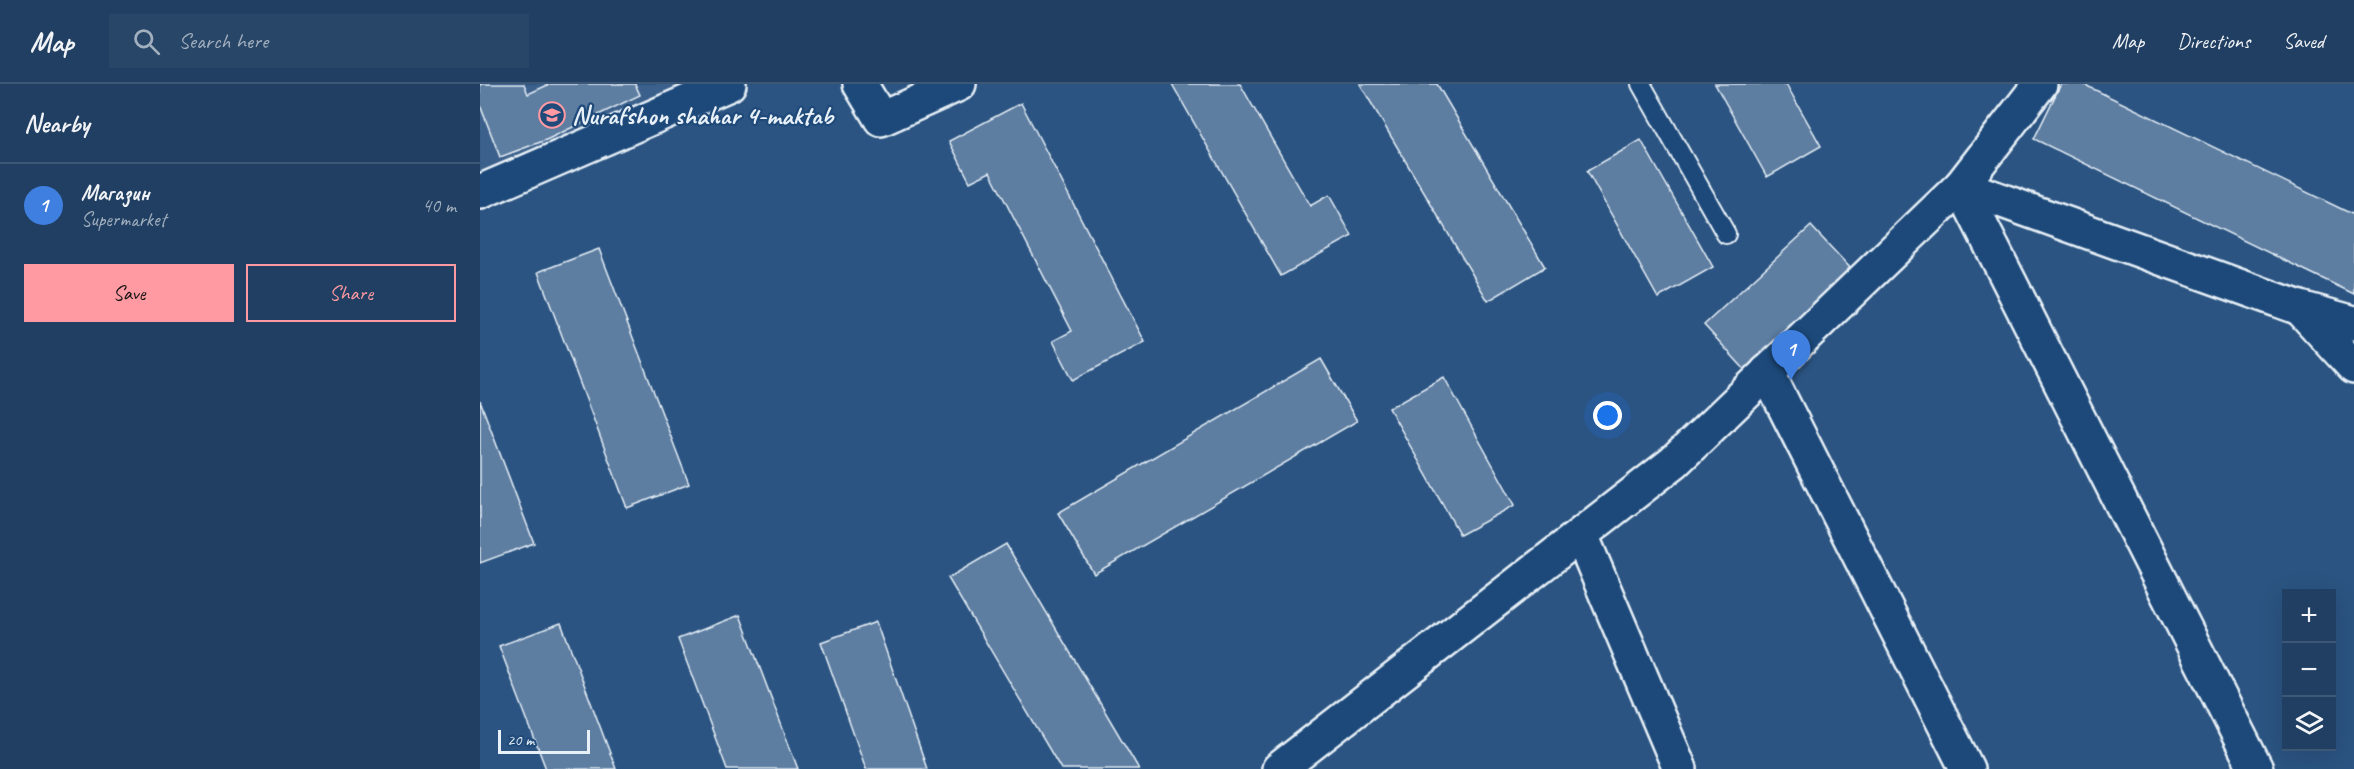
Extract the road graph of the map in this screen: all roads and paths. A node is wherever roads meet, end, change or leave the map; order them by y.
1 (729, 84) edge
2 (860, 84) edge
3 (959, 84) edge
4 (1641, 84) edge
5 (2040, 84) edge
6 (1961, 186) junction
7 (480, 192) edge
8 (1726, 234) dead end
9 (2301, 308) junction
10 (2354, 323) edge
11 (2354, 367) edge
12 (1767, 372) junction
13 (1581, 535) junction
14 (1279, 769) edge
15 (1680, 769) edge
16 (1967, 769) edge
17 (2256, 769) edge

1 - 7 street
2 - 3 street
4 - 8 lane
5 - 6 street
6 - 9 street
6 - 12 street
6 - 17 street
9 - 10 street
9 - 11 street
12 - 13 street
12 - 16 street
13 - 14 street
13 - 15 street

